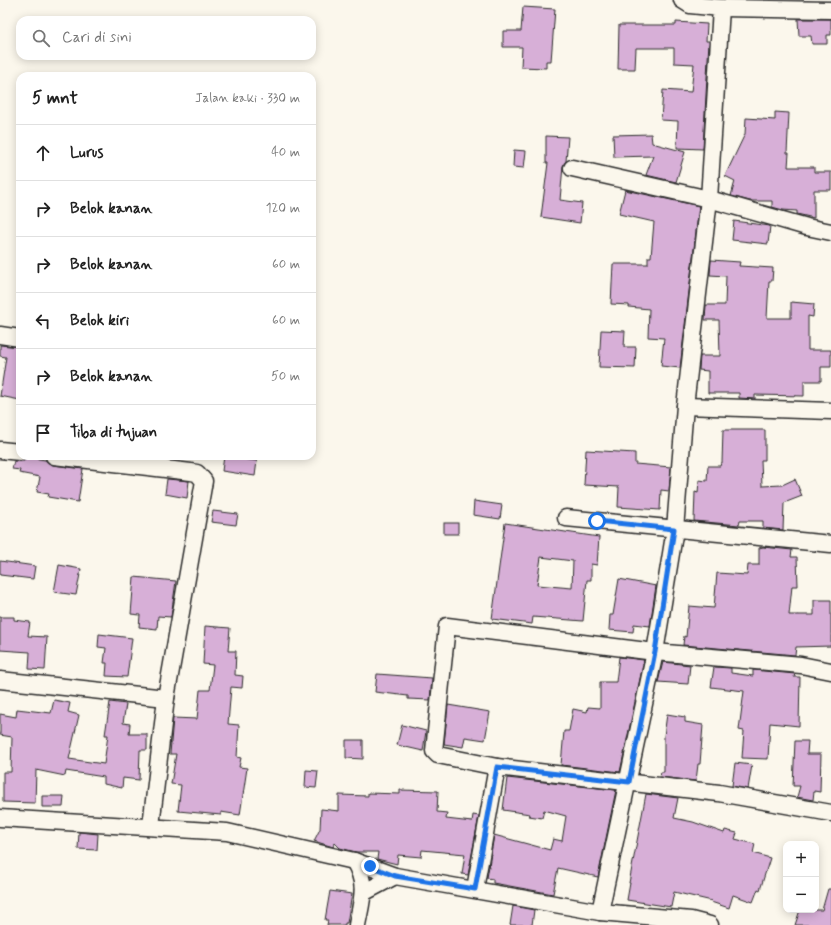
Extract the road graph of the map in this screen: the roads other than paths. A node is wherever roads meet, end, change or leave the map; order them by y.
1 (682, 0) edge
2 (721, 8) junction
3 (831, 10) edge
4 (572, 168) dead end
5 (710, 199) junction
6 (831, 232) edge
7 (0, 336) edge
8 (16, 338) edge
9 (685, 406) junction
10 (831, 411) edge
11 (0, 450) edge
12 (16, 452) edge
13 (88, 460) edge
14 (566, 518) dead end
15 (674, 529) junction
16 (831, 544) edge
17 (655, 652) junction
18 (831, 671) edge
19 (0, 680) edge
20 (166, 698) junction
21 (497, 767) junction
22 (629, 782) junction
23 (824, 811) edge
24 (0, 818) edge
25 (151, 826) junction
26 (354, 861) junction
27 (395, 876) junction
28 (475, 889) junction
29 (363, 892) junction
30 (600, 912) junction
31 (357, 925) edge
32 (710, 925) edge

1 - 2 street
2 - 3 street
2 - 5 street
4 - 5 street
5 - 6 street
5 - 9 street
7 - 8 street
9 - 10 street
9 - 15 street
11 - 12 street
13 - 20 street
14 - 15 street
15 - 16 street
15 - 17 street
17 - 18 street
17 - 21 street
17 - 22 street
19 - 20 street
20 - 25 street
21 - 22 street
21 - 28 street
22 - 23 street
22 - 30 street
24 - 25 street
25 - 26 street
26 - 27 street
26 - 29 street
27 - 28 street
27 - 29 street
28 - 30 street
29 - 31 street
30 - 32 street

